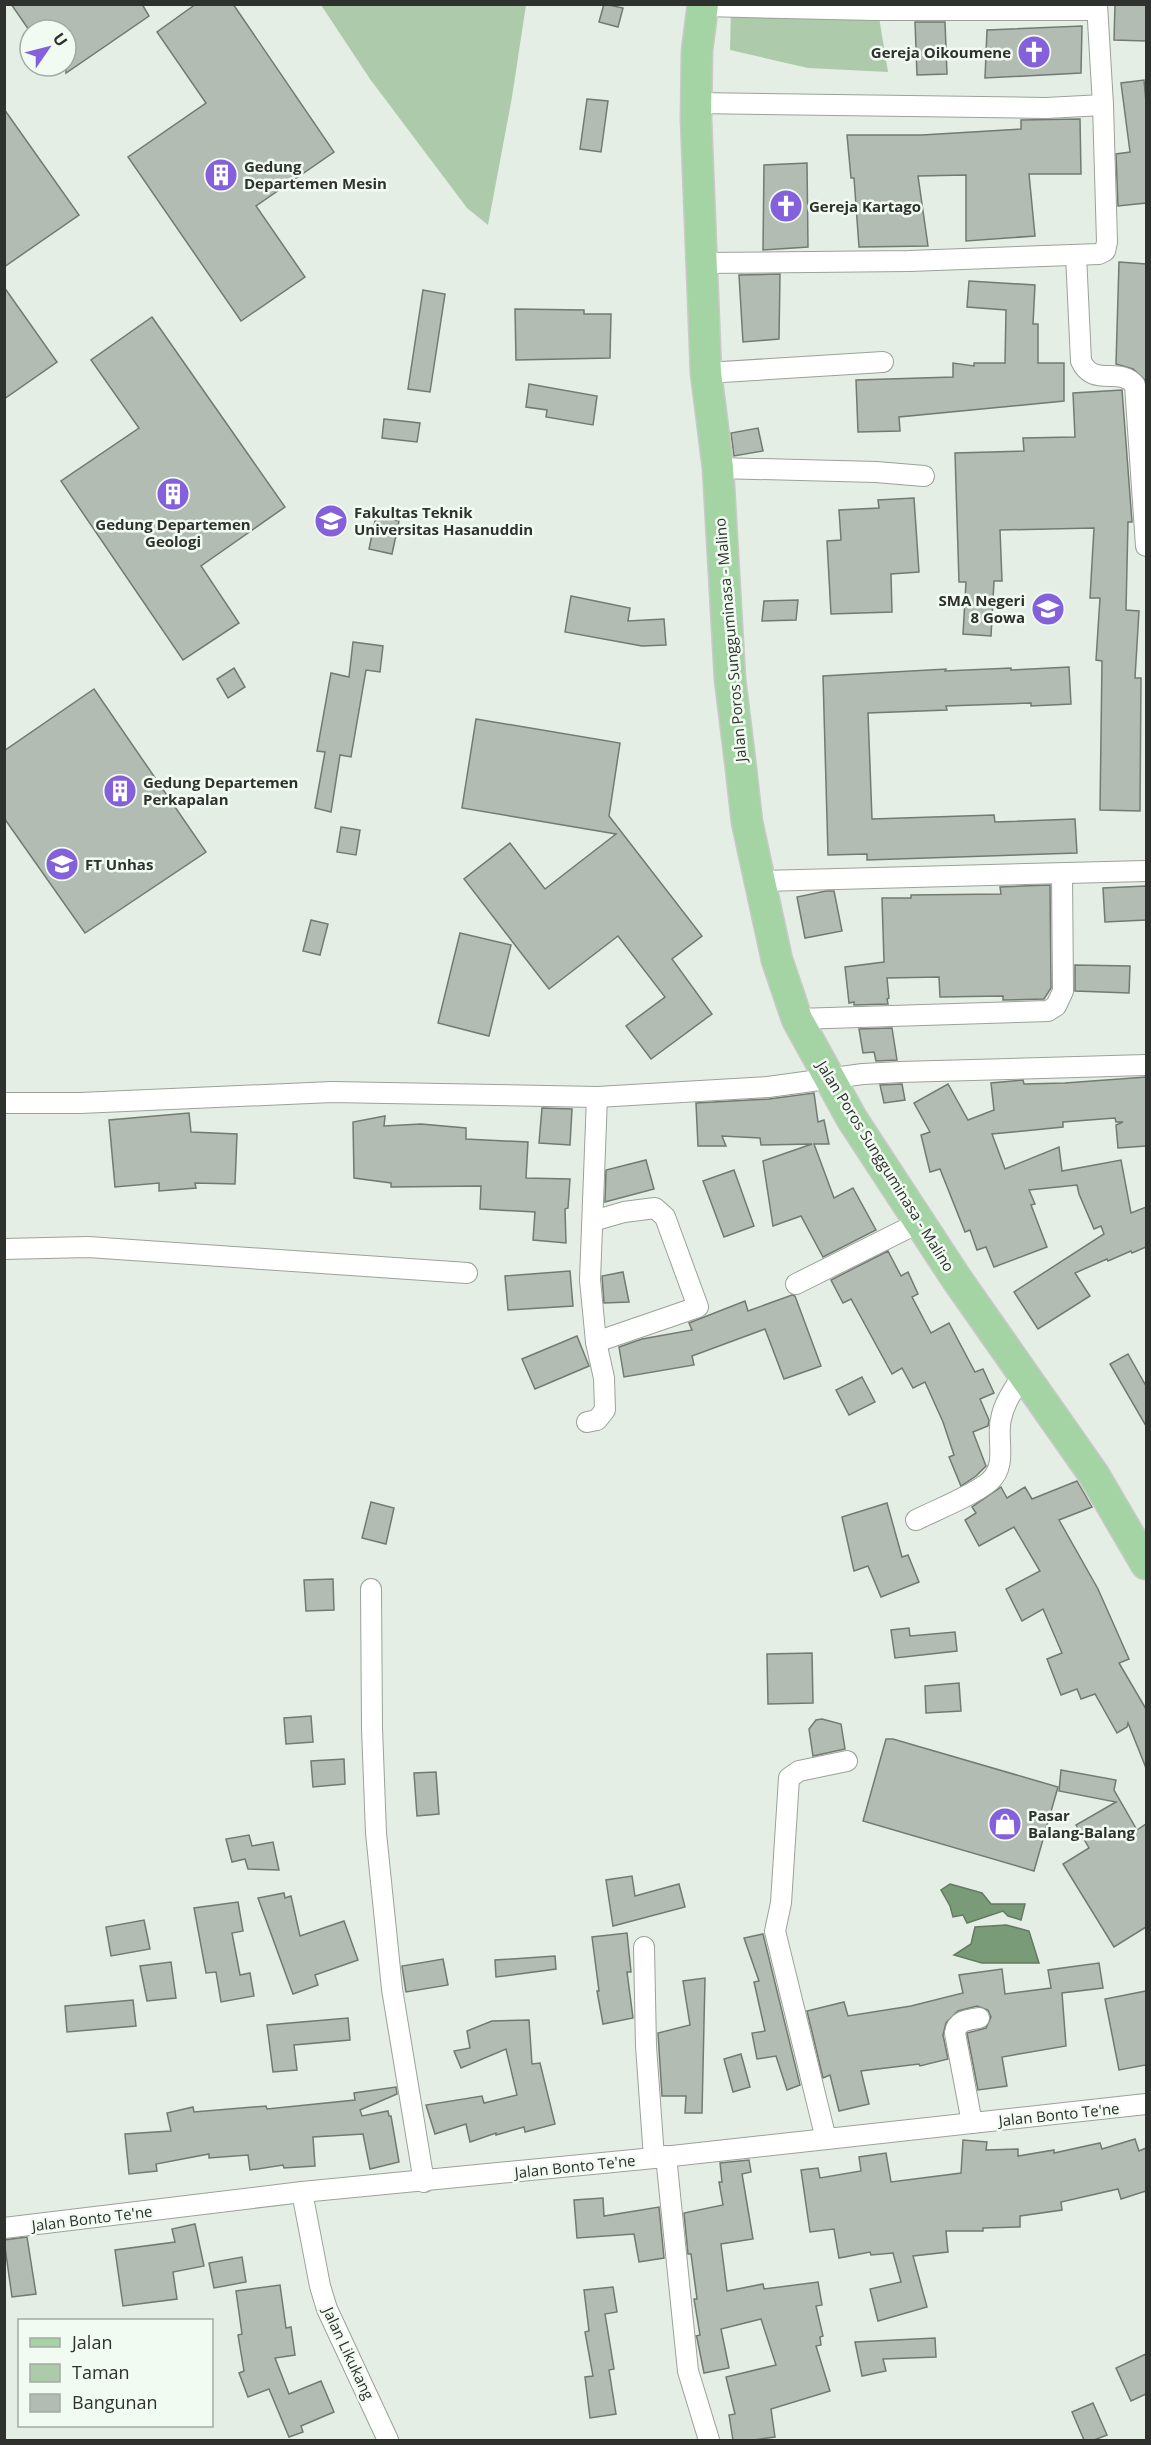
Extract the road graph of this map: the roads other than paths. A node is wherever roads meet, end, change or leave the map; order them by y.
1 (703, 5) edge
2 (1097, 7) edge
3 (696, 103) junction
4 (1103, 105) junction
5 (1076, 255) junction
6 (702, 263) junction
7 (883, 362) dead end
8 (706, 373) junction
9 (718, 468) junction
10 (924, 476) dead end
11 (1146, 546) edge
12 (1146, 871) edge
13 (1062, 874) junction
14 (759, 881) junction
15 (797, 1019) junction
16 (1146, 1065) edge
17 (829, 1080) junction
18 (597, 1097) junction
19 (4, 1103) edge
20 (593, 1221) junction
21 (920, 1222) junction
22 (4, 1249) edge
23 (468, 1273) dead end
24 (796, 1284) dead end
25 (596, 1342) junction
26 (1024, 1373) junction
27 (587, 1422) dead end
28 (916, 1520) dead end
29 (1146, 1564) edge
30 (371, 1589) dead end
31 (847, 1761) dead end
32 (644, 1947) dead end
33 (979, 2018) dead end
34 (1146, 2104) edge
35 (972, 2123) junction
36 (826, 2139) junction
37 (660, 2157) junction
38 (424, 2182) junction
39 (302, 2192) junction
40 (4, 2228) edge
41 (388, 2440) edge
42 (709, 2440) edge

1 - 2 street
1 - 3 main road, Jalan Poros Sungguminasa - Malino
2 - 4 street
3 - 4 street
3 - 6 main road, Jalan Poros Sungguminasa - Malino
4 - 5 street
5 - 6 street
5 - 11 street
6 - 8 main road, Jalan Poros Sungguminasa - Malino
7 - 8 street
8 - 9 main road, Jalan Poros Sungguminasa - Malino
9 - 10 street
9 - 14 main road, Jalan Poros Sungguminasa - Malino
12 - 13 street
13 - 14 street
13 - 15 street
14 - 15 main road, Jalan Poros Sungguminasa - Malino
15 - 17 main road, Jalan Poros Sungguminasa - Malino
16 - 17 street
17 - 18 street
17 - 21 main road, Jalan Poros Sungguminasa - Malino
18 - 19 street
18 - 20 street
20 - 25 street
20 - 25 street
21 - 24 street
21 - 26 main road, Jalan Poros Sungguminasa - Malino
22 - 23 street
25 - 27 street
26 - 28 street
26 - 29 main road, Jalan Poros Sungguminasa - Malino
30 - 38 street
31 - 36 street
32 - 37 street
33 - 35 street
34 - 35 street, Jalan Bonto Te'ne
35 - 36 street, Jalan Bonto Te'ne
36 - 37 street, Jalan Bonto Te'ne
37 - 38 street, Jalan Bonto Te'ne
37 - 42 street
38 - 39 street, Jalan Bonto Te'ne
39 - 40 street, Jalan Bonto Te'ne
39 - 41 street, Jalan Likukang

